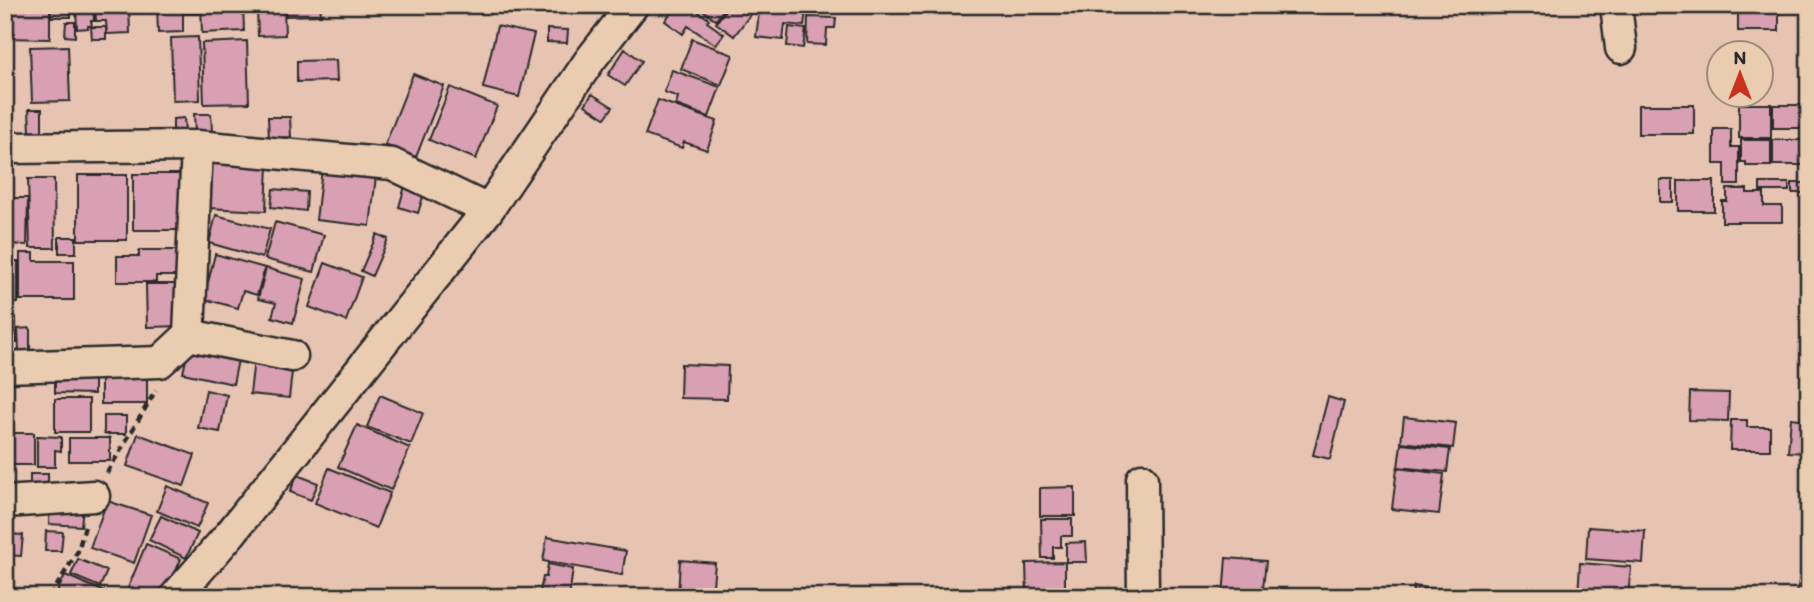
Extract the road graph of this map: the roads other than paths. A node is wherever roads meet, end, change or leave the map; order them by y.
1 (633, 5) edge
2 (1616, 5) edge
3 (1621, 48) dead end
4 (197, 146) junction
5 (5, 148) edge
6 (488, 210) junction
7 (189, 335) junction
8 (292, 356) dead end
9 (5, 367) edge
10 (1142, 478) dead end
11 (94, 496) dead end
12 (5, 502) edge
13 (175, 597) edge
14 (1143, 597) edge

1 - 6 street
2 - 3 street
4 - 5 street
4 - 6 street
4 - 7 street
6 - 13 street
7 - 8 street
7 - 9 street
10 - 14 street
11 - 12 street

